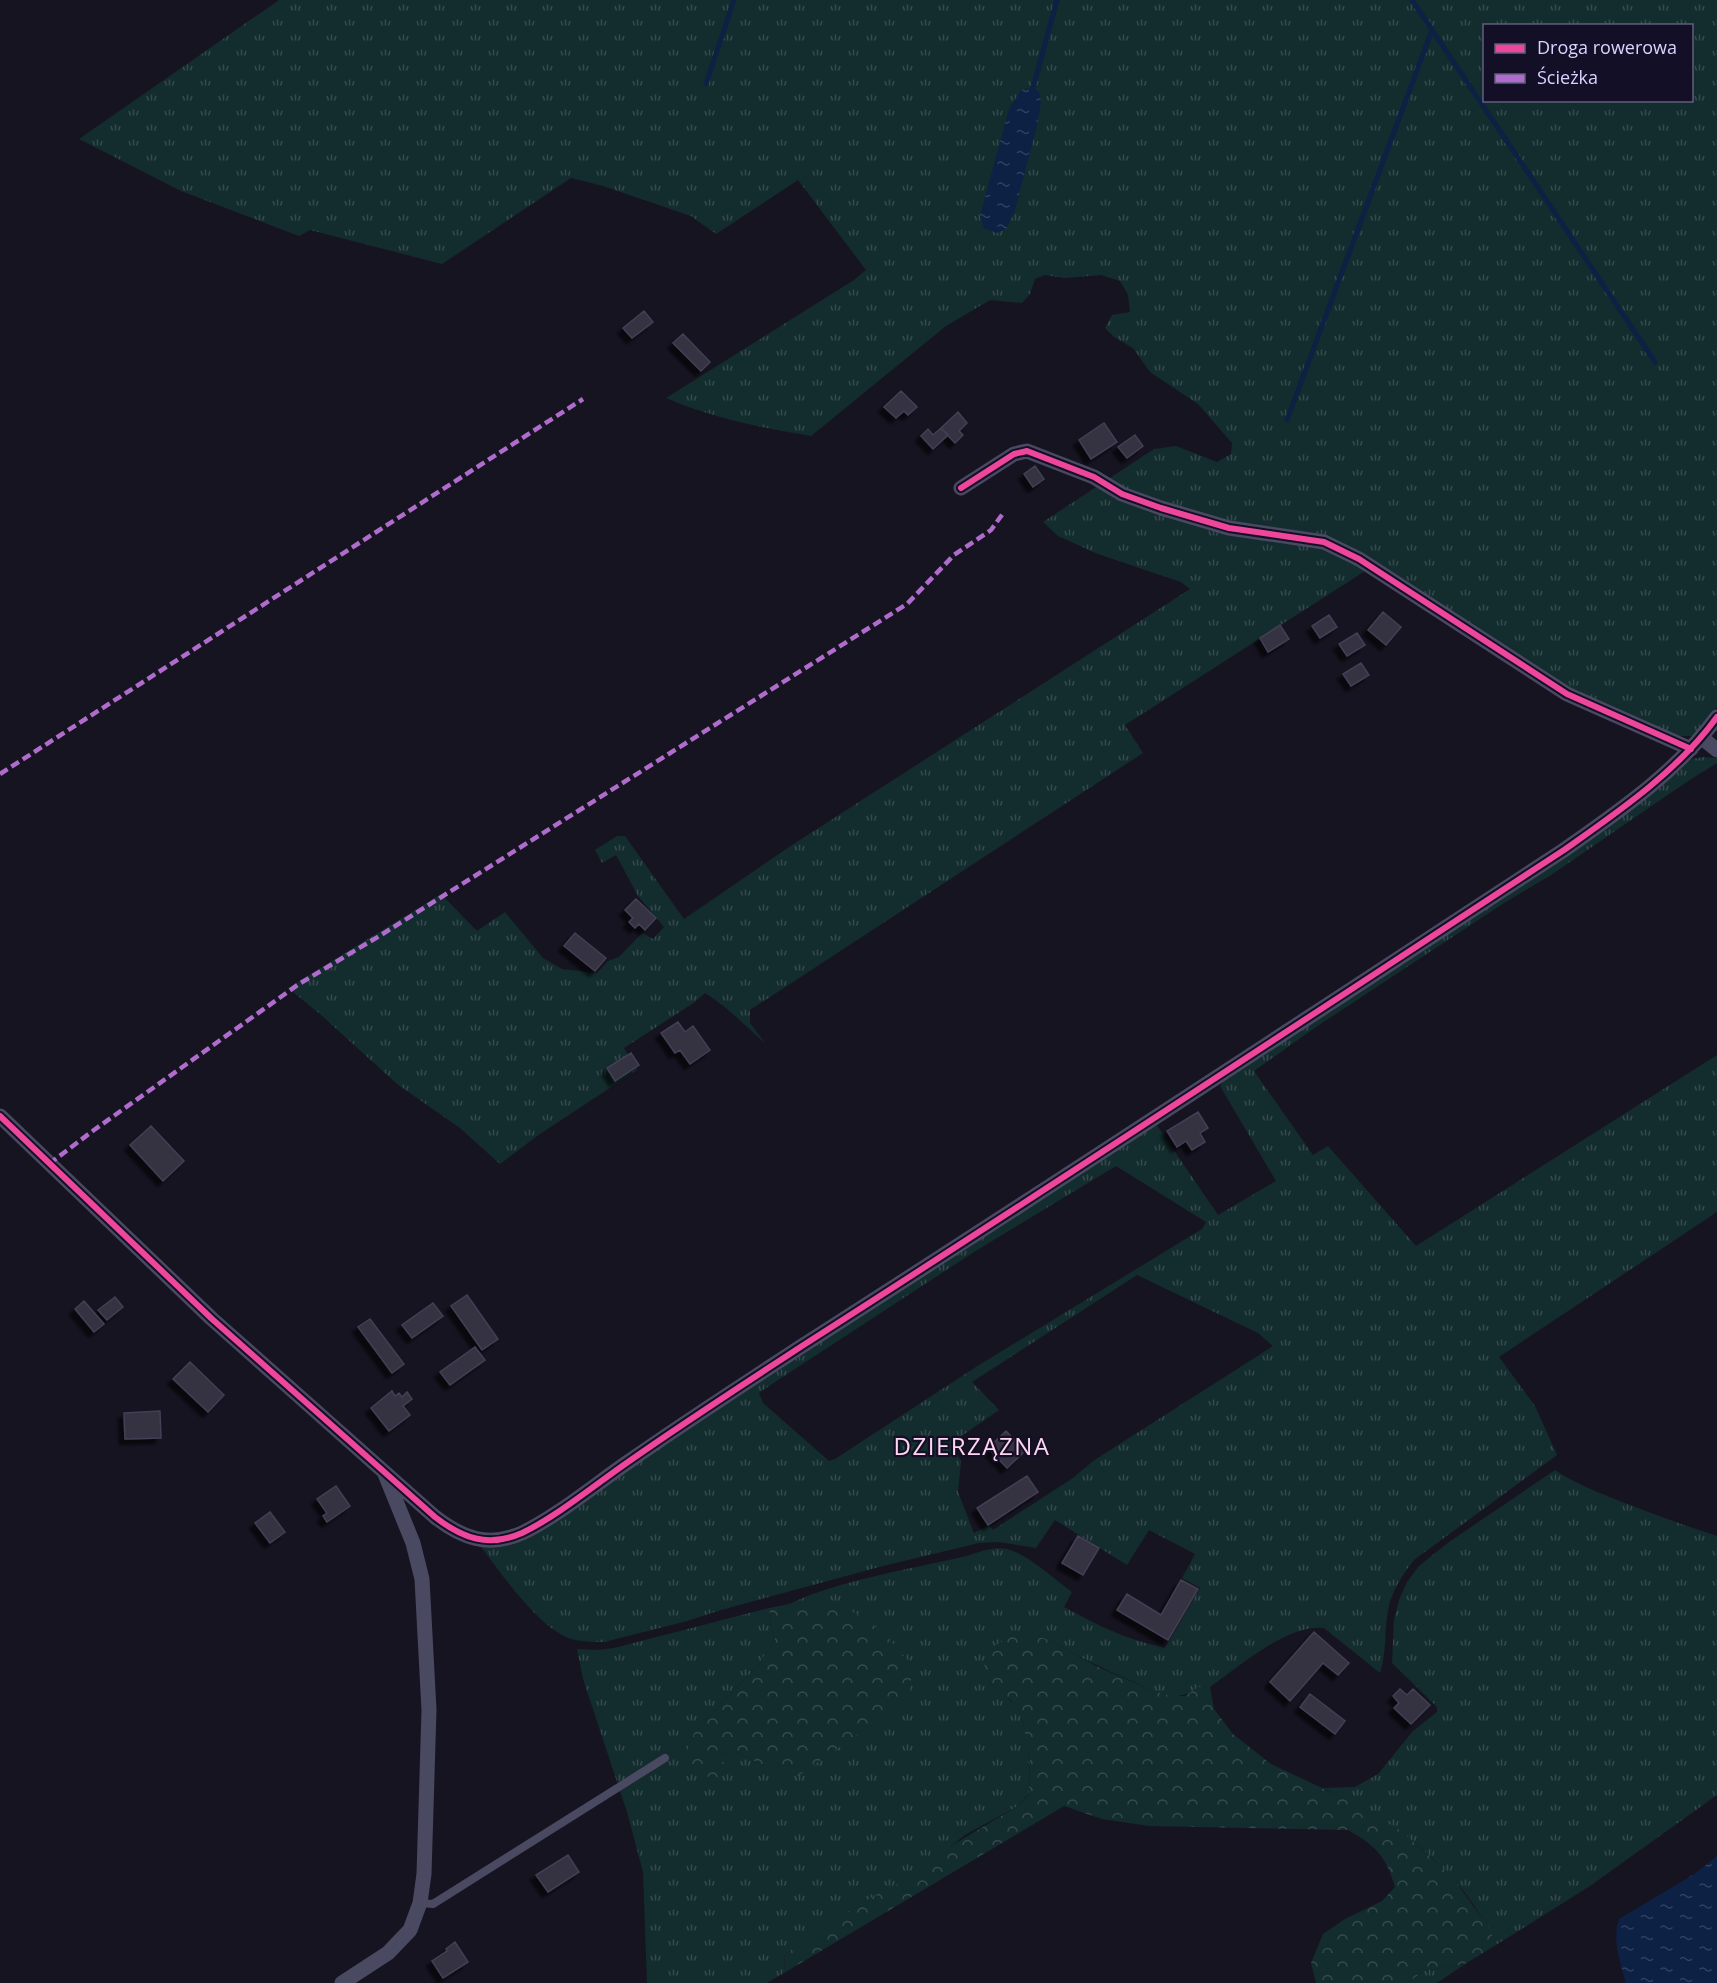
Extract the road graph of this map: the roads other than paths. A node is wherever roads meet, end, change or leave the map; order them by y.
1 (962, 488) dead end
2 (1717, 717) edge
3 (1696, 743) junction
4 (1717, 750) edge
5 (0, 1116) edge
6 (383, 1470) junction
7 (665, 1758) dead end
8 (420, 1903) junction
9 (342, 1983) edge

1 - 3 street
2 - 3 street
3 - 4 street
3 - 6 street
5 - 6 street
6 - 8 street
7 - 8 lane
8 - 9 street

